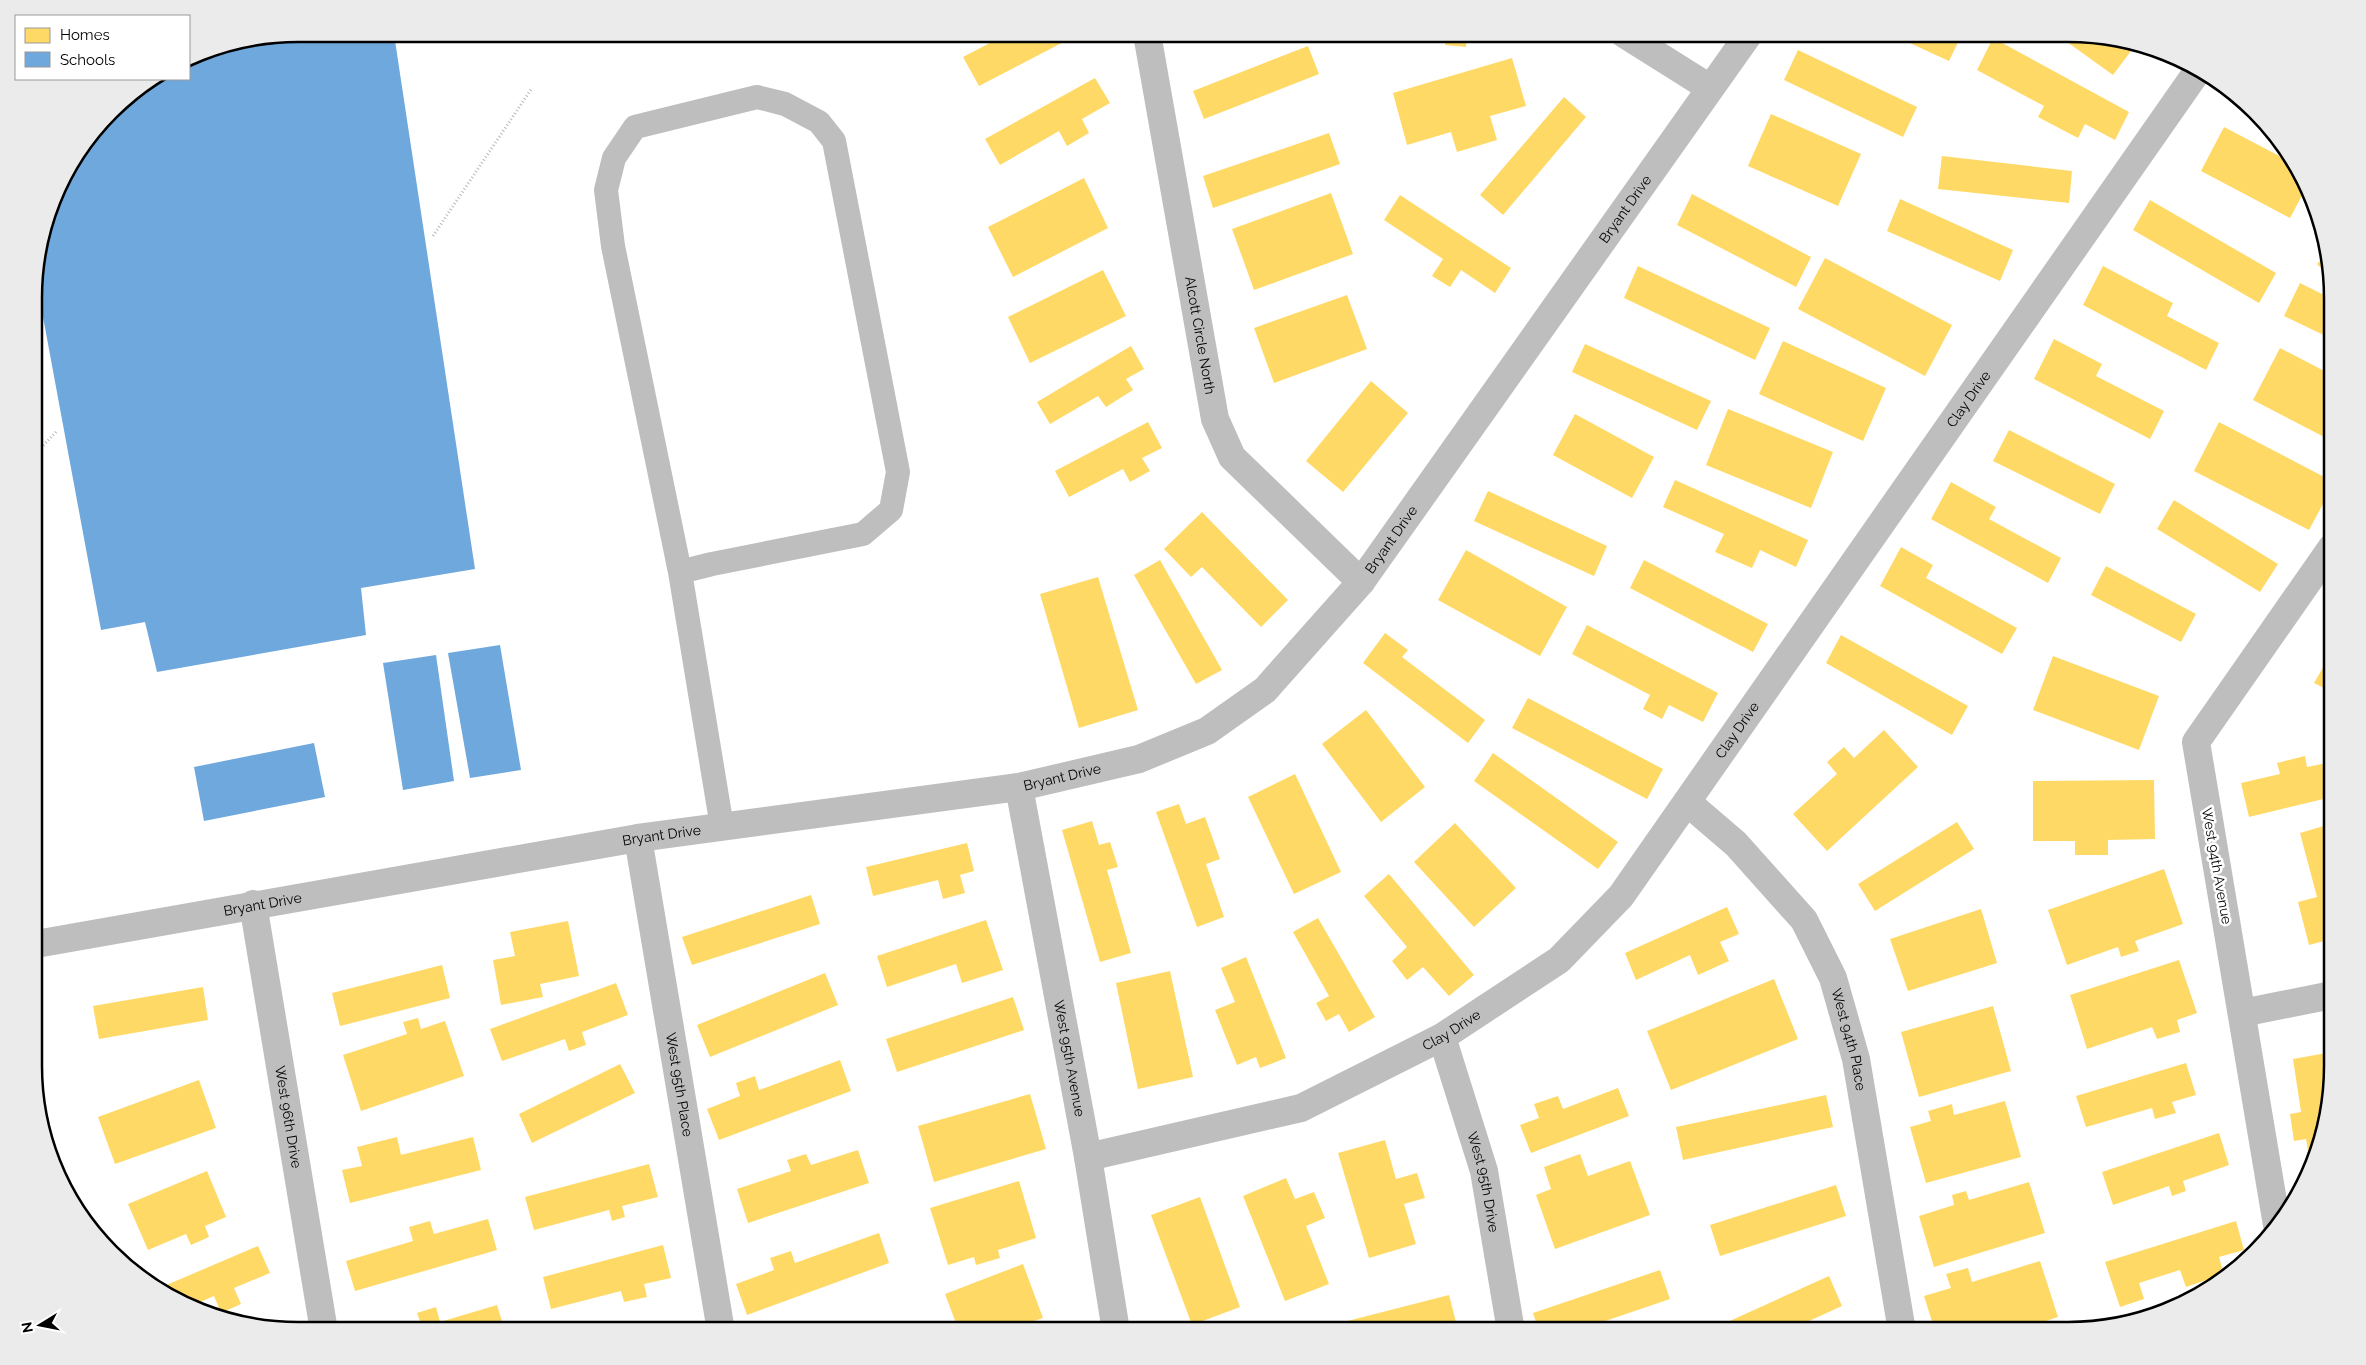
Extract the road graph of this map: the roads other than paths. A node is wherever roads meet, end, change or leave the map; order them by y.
1 (1148, 42) edge
2 (1637, 42) edge
3 (1743, 42) edge
4 (2194, 76) edge
5 (1710, 88) junction
6 (2324, 558) edge
7 (680, 572) junction
8 (1361, 582) junction
9 (1019, 787) junction
10 (1688, 802) junction
11 (722, 827) junction
12 (638, 838) junction
13 (253, 904) junction
14 (42, 943) edge
15 (2324, 998) edge
16 (2242, 1013) junction
17 (1442, 1037) junction
18 (1088, 1157) junction
19 (2275, 1216) edge
20 (323, 1322) edge
21 (719, 1322) edge
22 (1115, 1322) edge
23 (1509, 1322) edge
24 (1900, 1322) edge

1 - 8 street, Alcott Circle North
2 - 5 street
3 - 5 street, Bryant Drive
4 - 10 street, Clay Drive
5 - 8 street, Bryant Drive
6 - 16 street, West 94th Avenue
7 - 7 lane
7 - 11 lane
8 - 9 street, Bryant Drive
9 - 11 street, Bryant Drive
9 - 18 street, West 95th Avenue
10 - 17 street, Clay Drive
10 - 24 street, West 94th Place
11 - 12 street, Bryant Drive
12 - 13 street, Bryant Drive
12 - 21 street, West 95th Place
13 - 14 street, Bryant Drive
13 - 20 street, West 96th Drive
15 - 16 street
16 - 19 street, West 94th Avenue
17 - 18 street, Clay Drive
17 - 23 street, West 95th Drive
18 - 22 street, West 95th Avenue

